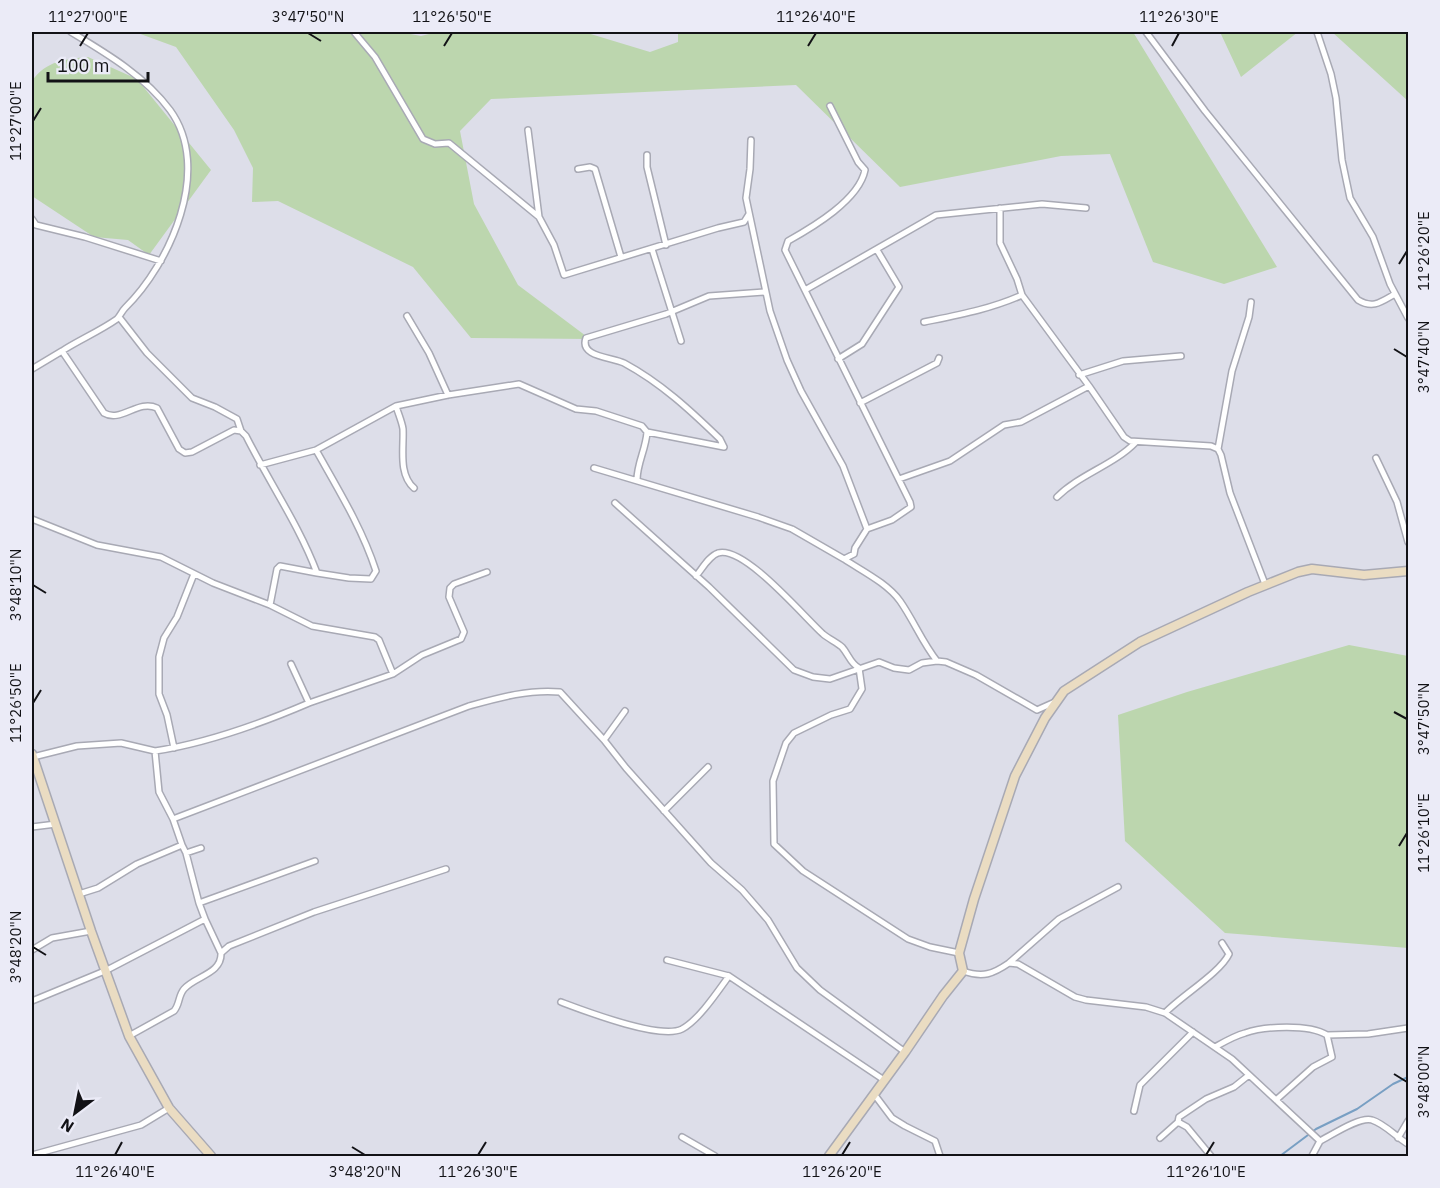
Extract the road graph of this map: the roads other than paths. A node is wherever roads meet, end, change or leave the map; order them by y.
1 (71, 32) edge
2 (354, 32) edge
3 (1146, 32) edge
4 (1317, 32) edge
5 (830, 106) dead end
6 (528, 130) dead end
7 (751, 140) dead end
8 (647, 155) dead end
9 (578, 169) dead end
10 (1000, 208) junction
11 (1086, 208) dead end
12 (749, 214) junction
13 (539, 217) junction
14 (32, 219) edge
15 (666, 245) junction
16 (652, 249) junction
17 (877, 250) junction
18 (621, 257) junction
19 (161, 261) junction
20 (805, 290) junction
21 (765, 292) junction
22 (1395, 294) junction
23 (1022, 295) junction
24 (1251, 302) dead end
25 (671, 312) junction
26 (407, 316) dead end
27 (118, 317) junction
28 (1408, 318) edge
29 (924, 322) dead end
30 (681, 341) dead end
31 (62, 351) junction
32 (1181, 356) dead end
33 (939, 358) dead end
34 (838, 359) junction
35 (32, 369) edge
36 (1079, 375) junction
37 (1089, 386) junction
38 (448, 395) junction
39 (860, 403) junction
40 (396, 406) junction
41 (241, 431) junction
42 (647, 432) junction
43 (1136, 442) junction
44 (1218, 449) junction
45 (316, 450) junction
46 (1376, 458) dead end
47 (260, 465) junction
48 (594, 468) dead end
49 (899, 479) junction
50 (637, 480) junction
51 (414, 488) dead end
52 (1057, 497) dead end
53 (615, 503) dead end
54 (32, 519) edge
55 (867, 529) junction
56 (1408, 542) edge
57 (844, 559) junction
58 (486, 572) dead end
59 (1408, 572) edge
60 (317, 573) junction
61 (194, 574) junction
62 (696, 576) junction
63 (1265, 584) junction
64 (270, 605) junction
65 (937, 661) junction
66 (291, 664) dead end
67 (859, 668) junction
68 (393, 674) junction
69 (1055, 702) junction
70 (309, 704) junction
71 (625, 711) dead end
72 (604, 740) junction
73 (174, 748) junction
74 (155, 750) junction
75 (32, 756) edge
76 (708, 767) dead end
77 (664, 811) junction
78 (172, 819) junction
79 (56, 824) junction
80 (32, 827) edge
81 (182, 845) junction
82 (201, 848) dead end
83 (186, 853) junction
84 (315, 861) dead end
85 (446, 869) dead end
86 (1118, 887) dead end
87 (79, 894) junction
88 (199, 903) junction
89 (205, 919) junction
90 (91, 931) junction
91 (1222, 944) dead end
92 (32, 950) edge
93 (220, 953) junction
94 (959, 953) junction
95 (667, 960) dead end
96 (1009, 963) junction
97 (106, 970) junction
98 (963, 971) junction
99 (729, 976) junction
100 (32, 1001) edge
101 (561, 1002) dead end
102 (1165, 1013) junction
103 (1408, 1028) edge
104 (1193, 1032) junction
105 (1327, 1035) junction
106 (129, 1036) junction
107 (1215, 1047) junction
108 (905, 1052) junction
109 (1249, 1075) junction
110 (884, 1080) junction
111 (874, 1094) junction
112 (1276, 1100) junction
113 (169, 1108) junction
114 (1134, 1111) dead end
115 (1408, 1121) edge
116 (1178, 1122) junction
117 (682, 1137) dead end
118 (1160, 1138) dead end
119 (1398, 1138) junction
120 (1320, 1141) junction
121 (1408, 1144) edge
122 (32, 1155) edge
123 (211, 1156) edge
124 (715, 1156) edge
125 (829, 1156) edge
126 (940, 1156) edge
127 (1210, 1156) edge
128 (1312, 1156) edge

1 - 19 street
2 - 13 street
3 - 22 street
4 - 22 street
5 - 20 street
6 - 13 street
7 - 12 street
8 - 15 street
9 - 18 street
10 - 11 street
10 - 17 street
10 - 23 street
12 - 15 street
12 - 21 street
13 - 18 street
14 - 19 street
15 - 16 street
16 - 18 street
16 - 25 street
17 - 20 street
17 - 34 street
19 - 27 street
20 - 34 street
21 - 25 street
21 - 55 street
22 - 28 street
23 - 29 street
23 - 36 street
24 - 44 street
25 - 30 street
25 - 42 street
26 - 38 street
27 - 31 street
27 - 41 street
31 - 35 street
31 - 41 street
32 - 36 street
33 - 39 street
34 - 39 street
36 - 37 street
37 - 43 street
37 - 49 street
38 - 40 street
38 - 42 street
39 - 49 street
40 - 45 street
40 - 51 street
41 - 47 street
42 - 50 street
43 - 44 street
43 - 52 street
44 - 63 street
45 - 47 street
45 - 60 street
46 - 56 street
47 - 60 street
48 - 50 street
49 - 55 street
50 - 57 street
53 - 62 street
54 - 61 street
55 - 57 street
57 - 65 street
58 - 68 street
59 - 63 street
60 - 64 street
61 - 64 street
61 - 73 street
62 - 67 street
62 - 67 street
63 - 69 street
64 - 68 street
65 - 67 street
65 - 69 street
66 - 70 street
67 - 94 street
68 - 70 street
69 - 94 street
70 - 73 street
71 - 72 street
72 - 77 street
72 - 78 street
73 - 74 street
74 - 75 street
74 - 78 street
75 - 79 street
76 - 77 street
77 - 108 street
78 - 81 street
79 - 80 street
79 - 87 street
81 - 83 street
81 - 87 street
82 - 83 street
83 - 88 street
84 - 88 street
85 - 93 street
86 - 96 street
87 - 90 street
88 - 89 street
89 - 93 street
89 - 97 street
90 - 92 street
90 - 97 street
91 - 102 street
93 - 106 street
94 - 98 street
95 - 99 street
96 - 98 street
96 - 102 street
97 - 100 street
97 - 106 street
98 - 108 street
99 - 101 street
99 - 110 street
102 - 104 street
103 - 105 street
104 - 107 street
104 - 114 street
105 - 107 street
105 - 112 street
106 - 113 street
107 - 109 street
108 - 110 street
109 - 112 street
109 - 116 street
110 - 111 street
111 - 125 street
111 - 126 street
112 - 120 street
113 - 122 street
113 - 123 street
115 - 119 street
116 - 118 street
116 - 127 street
117 - 124 street
119 - 120 street
119 - 121 street
120 - 128 street

